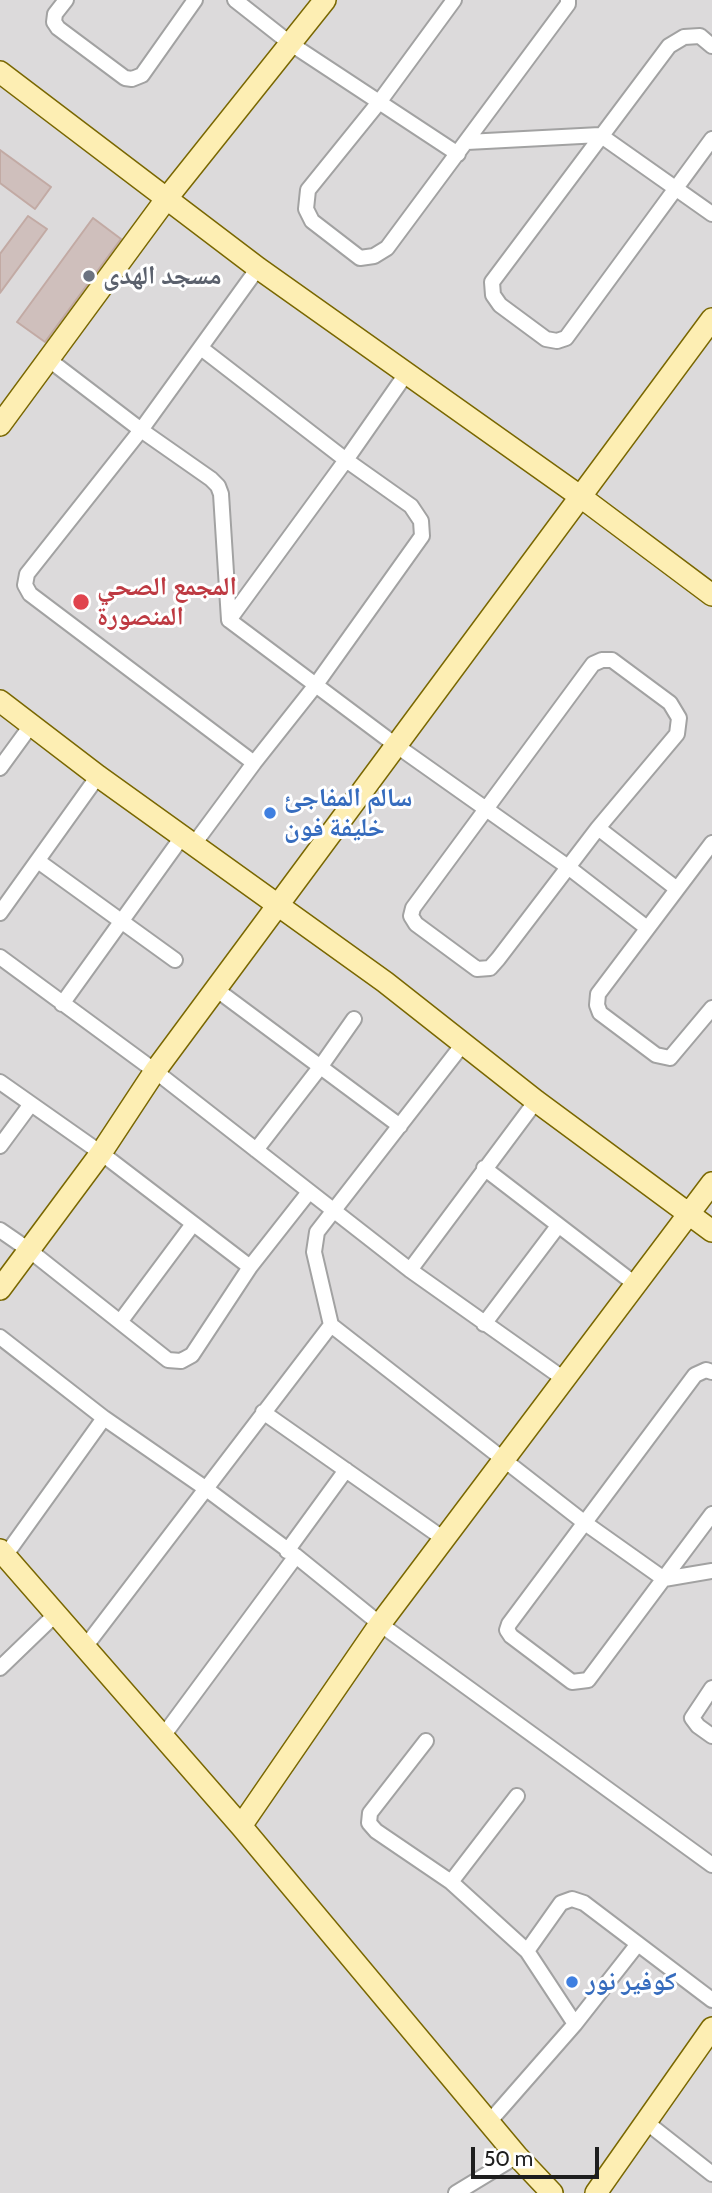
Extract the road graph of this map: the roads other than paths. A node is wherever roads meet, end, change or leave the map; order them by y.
1 (66, 0) edge
2 (195, 0) edge
3 (235, 0) edge
4 (326, 0) edge
5 (454, 0) edge
6 (568, 0) edge
7 (291, 44) junction
8 (712, 46) edge
9 (0, 72) edge
10 (380, 101) junction
11 (600, 135) junction
12 (712, 139) edge
13 (463, 148) junction
14 (676, 188) junction
15 (167, 198) junction
16 (712, 214) edge
17 (258, 268) junction
18 (712, 318) edge
19 (201, 348) junction
20 (48, 359) junction
21 (406, 374) junction
22 (0, 425) edge
23 (141, 430) junction
24 (346, 460) junction
25 (581, 497) junction
26 (712, 595) edge
27 (229, 620) junction
28 (315, 686) junction
29 (0, 701) edge
30 (32, 724) junction
31 (397, 746) junction
32 (254, 763) junction
33 (0, 768) edge
34 (98, 776) junction
35 (487, 808) junction
36 (598, 828) junction
37 (188, 840) junction
38 (710, 850) edge
39 (38, 861) junction
40 (568, 867) junction
41 (677, 888) junction
42 (280, 905) junction
43 (0, 913) edge
44 (122, 922) junction
45 (646, 928) junction
46 (0, 957) edge
47 (176, 960) dead end
48 (217, 990) junction
49 (62, 1004) junction
50 (712, 1008) edge
51 (354, 1019) dead end
52 (463, 1044) junction
53 (321, 1066) junction
54 (155, 1071) junction
55 (0, 1082) edge
56 (536, 1101) junction
57 (31, 1104) junction
58 (400, 1126) junction
59 (0, 1146) edge
60 (256, 1150) junction
61 (102, 1153) junction
62 (484, 1168) junction
63 (712, 1183) edge
64 (309, 1192) junction
65 (336, 1210) junction
66 (688, 1213) junction
67 (193, 1224) junction
68 (558, 1226) junction
69 (0, 1230) edge
70 (712, 1231) edge
71 (29, 1250) junction
72 (250, 1267) junction
73 (410, 1270) junction
74 (635, 1284) junction
75 (0, 1289) edge
76 (120, 1322) junction
77 (484, 1324) junction
78 (331, 1325) junction
79 (0, 1337) edge
80 (712, 1372) edge
81 (564, 1378) junction
82 (263, 1412) junction
83 (104, 1418) junction
84 (504, 1461) junction
85 (346, 1470) junction
86 (205, 1488) junction
87 (712, 1514) edge
88 (585, 1523) junction
89 (444, 1539) junction
90 (2, 1553) edge
91 (292, 1554) junction
92 (712, 1571) edge
93 (664, 1579) junction
94 (56, 1614) junction
95 (380, 1624) junction
96 (85, 1647) junction
97 (0, 1668) edge
98 (712, 1688) edge
99 (163, 1736) junction
100 (712, 1737) edge
101 (426, 1741) dead end
102 (517, 1796) dead end
103 (241, 1825) junction
104 (712, 1865) edge
105 (451, 1882) junction
106 (637, 1944) junction
107 (527, 1951) junction
108 (712, 2000) edge
109 (575, 2024) junction
110 (712, 2028) edge
111 (490, 2121) junction
112 (646, 2122) junction
113 (517, 2156) junction
114 (712, 2174) edge
115 (456, 2193) edge
116 (552, 2193) edge
117 (596, 2193) edge

1 - 2 street
3 - 7 street
4 - 7 street
5 - 10 street
6 - 13 street
7 - 10 street
7 - 15 street
8 - 11 street
9 - 15 street
10 - 13 street
10 - 13 street
11 - 13 street
11 - 14 street
11 - 14 street
12 - 14 street
14 - 16 street
15 - 17 street
15 - 20 street
17 - 19 street
17 - 21 street
18 - 25 street
19 - 23 street
19 - 24 street
20 - 22 street
20 - 23 street
21 - 24 street
21 - 25 street
23 - 27 street
23 - 32 street
24 - 27 street
24 - 28 street
25 - 26 street
25 - 31 street
27 - 28 street
28 - 31 street
28 - 32 street
29 - 30 street
30 - 33 street
30 - 34 street
31 - 35 street
31 - 42 street
32 - 37 street
34 - 37 street
34 - 39 street
35 - 36 street
35 - 40 street
35 - 40 street
36 - 40 street
36 - 41 street
37 - 42 street
37 - 44 street
38 - 41 street
39 - 43 street
39 - 44 street
40 - 45 street
41 - 45 street
42 - 48 street
42 - 52 street
44 - 47 street
44 - 49 street
45 - 50 street
46 - 49 street
48 - 53 street
48 - 54 street
49 - 54 street
51 - 53 street
52 - 56 street
52 - 58 street
53 - 58 street
53 - 60 street
54 - 60 street
54 - 61 street
55 - 57 street
56 - 62 street
56 - 66 street
57 - 59 street
57 - 61 street
58 - 65 street
60 - 64 street
61 - 67 street
61 - 71 street
62 - 68 street
62 - 73 street
63 - 66 street
64 - 65 street
64 - 72 street
65 - 73 street
65 - 78 street
66 - 70 street
66 - 74 street
67 - 72 street
67 - 76 street
68 - 74 street
68 - 77 street
69 - 71 street
71 - 75 street
71 - 76 street
72 - 76 street
73 - 77 street
74 - 81 street
77 - 81 street
78 - 82 street
78 - 84 street
79 - 83 street
80 - 88 street
81 - 84 street
82 - 85 street
82 - 86 street
83 - 86 street
83 - 90 street
84 - 88 street
84 - 89 street
85 - 89 street
85 - 91 street
86 - 91 street
86 - 96 street
87 - 93 street
88 - 93 street
88 - 93 street
89 - 95 street
90 - 94 street
91 - 95 street
91 - 99 street
92 - 93 street
94 - 96 street
94 - 97 street
95 - 103 street
95 - 104 street
96 - 99 street
98 - 100 street
99 - 103 street
101 - 105 street
102 - 105 street
103 - 111 street
105 - 107 street
106 - 107 street
106 - 108 street
106 - 109 street
107 - 109 street
109 - 111 street
110 - 112 street
111 - 113 street
112 - 114 street
112 - 117 street
113 - 115 street
113 - 116 street

